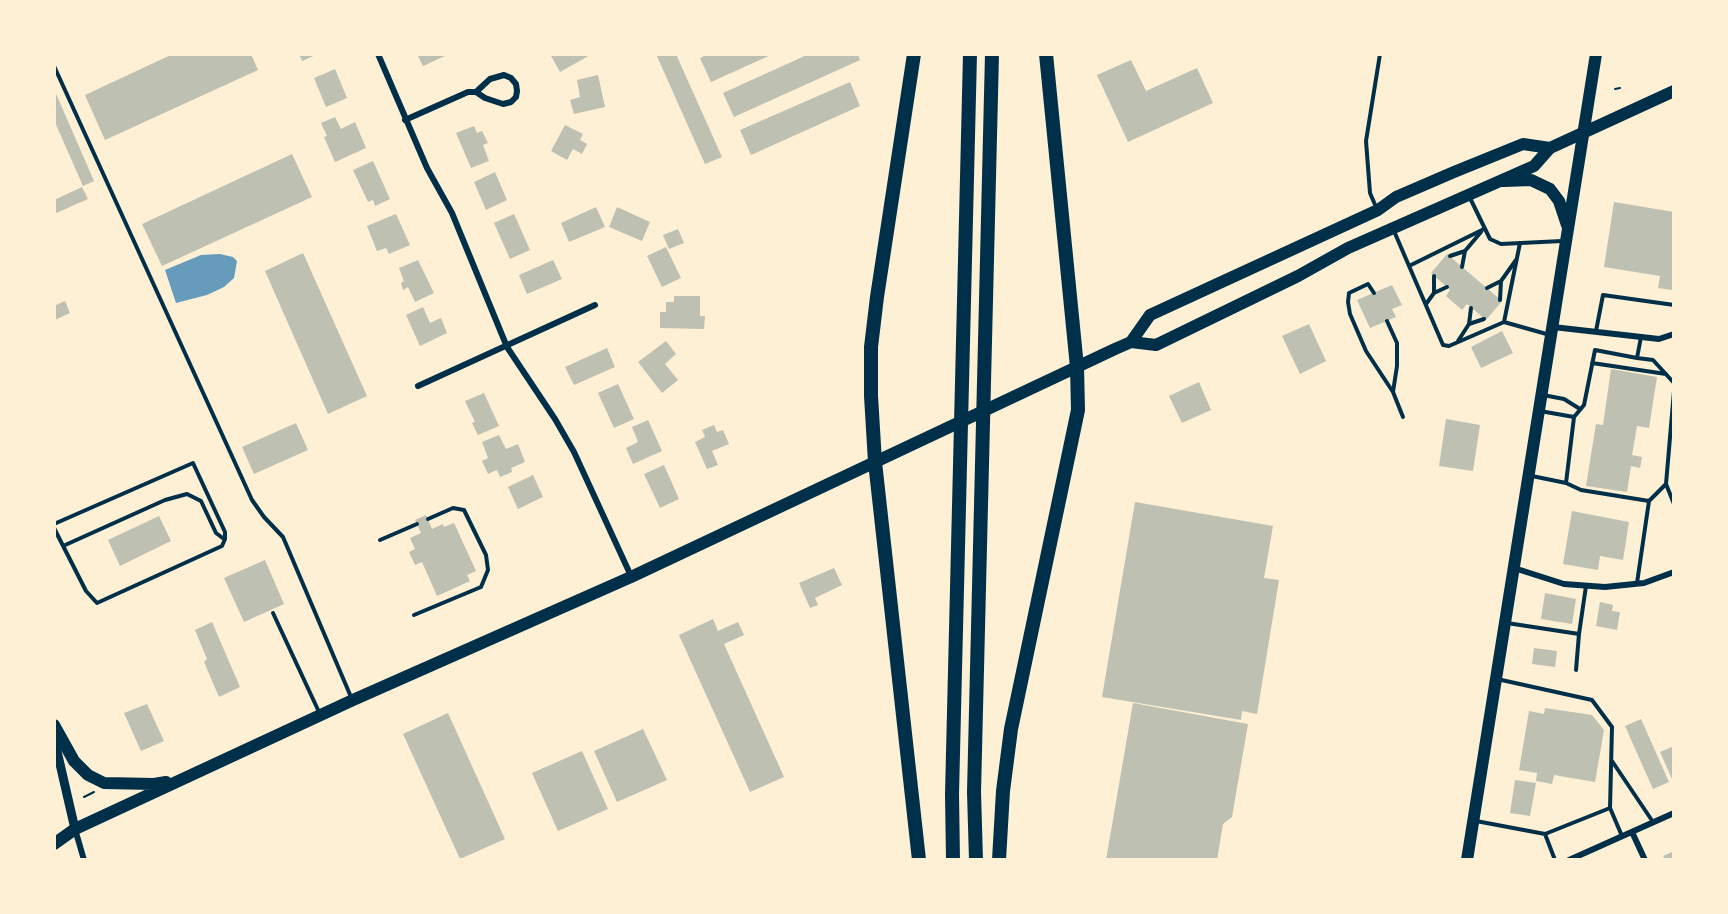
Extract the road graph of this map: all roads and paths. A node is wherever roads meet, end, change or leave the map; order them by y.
1 (378, 54) edge
2 (914, 54) edge
3 (970, 54) edge
4 (992, 54) edge
5 (1047, 54) edge
6 (1380, 54) edge
7 (1596, 54) edge
8 (54, 66) edge
9 (1621, 88) dead end
10 (1615, 89) dead end
11 (1674, 91) edge
12 (476, 92) junction
13 (405, 120) junction
14 (1584, 133) junction
15 (1550, 148) junction
16 (1497, 182) junction
17 (1468, 194) junction
18 (1378, 210) junction
19 (1393, 228) junction
20 (1568, 228) junction
21 (1484, 229) junction
22 (1566, 241) junction
23 (1520, 243) junction
24 (1465, 251) junction
25 (1450, 256) dead end
26 (1517, 258) junction
27 (1409, 266) junction
28 (1462, 267) dead end
29 (1434, 276) dead end
30 (1502, 281) junction
31 (1446, 287) dead end
32 (1487, 288) dead end
33 (1374, 293) dead end
34 (1434, 293) junction
35 (1500, 300) dead end
36 (1426, 304) junction
37 (595, 305) dead end
38 (1674, 305) edge
39 (1471, 308) dead end
40 (1484, 319) dead end
41 (1387, 321) dead end
42 (1504, 321) junction
43 (1469, 324) junction
44 (1552, 331) junction
45 (1595, 332) junction
46 (1674, 334) edge
47 (1641, 338) junction
48 (1131, 342) junction
49 (1458, 342) junction
50 (507, 347) junction
51 (1637, 358) junction
52 (1592, 363) junction
53 (1077, 367) junction
54 (1666, 374) junction
55 (1674, 383) edge
56 (418, 386) dead end
57 (1674, 391) edge
58 (1393, 392) junction
59 (1542, 394) junction
60 (1581, 409) junction
61 (1539, 411) junction
62 (1403, 417) dead end
63 (1574, 417) junction
64 (876, 462) junction
65 (1530, 476) junction
66 (1566, 483) junction
67 (1666, 484) junction
68 (1649, 501) junction
69 (1674, 504) edge
70 (428, 519) dead end
71 (417, 524) dead end
72 (54, 526) edge
73 (225, 539) junction
74 (380, 540) dead end
75 (63, 546) junction
76 (1514, 568) junction
77 (1674, 572) edge
78 (631, 577) junction
79 (1637, 583) junction
80 (1586, 586) junction
81 (273, 613) dead end
82 (414, 615) dead end
83 (1506, 623) junction
84 (1579, 634) junction
85 (1576, 670) dead end
86 (1496, 679) junction
87 (353, 700) junction
88 (320, 715) junction
89 (54, 725) edge
90 (54, 738) edge
91 (1612, 761) junction
92 (184, 778) junction
93 (1610, 808) junction
94 (1674, 813) edge
95 (1474, 821) junction
96 (1653, 822) junction
97 (75, 829) junction
98 (54, 831) edge
99 (1632, 832) junction
100 (1545, 834) junction
101 (1622, 836) junction
102 (54, 844) edge
103 (84, 860) edge
104 (919, 860) edge
105 (953, 860) edge
106 (976, 860) edge
107 (999, 860) edge
108 (1467, 860) edge
109 (1556, 860) edge
110 (1569, 860) edge
111 (1645, 860) edge

1 - 13 street
2 - 64 highway
3 - 105 highway
4 - 106 highway
5 - 53 highway
6 - 18 lane
7 - 14 main road
8 - 87 lane
9 - 10 path
11 - 14 main road
12 - 12 street
12 - 13 street
13 - 50 street
14 - 15 main road
14 - 20 main road
15 - 16 main road
15 - 18 main road
16 - 17 main road
16 - 20 main road
17 - 19 main road
17 - 21 lane
18 - 48 main road
19 - 27 lane
19 - 48 main road
20 - 22 main road
21 - 23 lane
21 - 24 lane
21 - 27 lane
22 - 23 lane
22 - 44 main road
23 - 26 lane
24 - 25 lane
24 - 28 lane
26 - 30 lane
26 - 42 lane
27 - 36 lane
29 - 34 lane
30 - 32 lane
30 - 35 lane
31 - 34 lane
33 - 58 lane
34 - 36 lane
36 - 49 lane
37 - 50 street
38 - 45 lane
39 - 43 lane
40 - 43 lane
41 - 58 lane
42 - 44 lane
42 - 49 lane
43 - 49 lane
44 - 45 street
44 - 59 main road
45 - 47 street
46 - 47 street
47 - 51 lane
48 - 53 main road
50 - 56 street
50 - 78 street
51 - 52 lane
51 - 54 lane
52 - 54 lane
52 - 60 lane
53 - 64 main road
53 - 107 highway
54 - 55 lane
57 - 67 lane
58 - 62 lane
59 - 60 lane
59 - 61 main road
60 - 63 lane
61 - 63 lane
61 - 65 main road
63 - 66 lane
64 - 78 main road
64 - 104 highway
65 - 66 lane
65 - 76 main road
66 - 68 lane
67 - 68 lane
67 - 69 lane
68 - 79 lane
70 - 82 lane
71 - 74 lane
72 - 73 lane
72 - 75 lane
73 - 75 lane
73 - 75 lane
76 - 80 street
76 - 83 main road
77 - 79 street
78 - 87 main road
79 - 80 street
80 - 84 lane
81 - 88 lane
83 - 84 lane
83 - 86 main road
84 - 85 lane
86 - 91 lane
86 - 95 main road
87 - 88 main road
88 - 92 main road
89 - 92 main road
90 - 97 street
91 - 93 lane
91 - 96 lane
92 - 97 main road
93 - 100 lane
93 - 101 lane
94 - 96 street
95 - 100 lane
95 - 108 main road
96 - 99 street
97 - 98 main road
97 - 102 main road
97 - 103 street
99 - 101 street
99 - 111 street
100 - 109 lane
101 - 110 street

